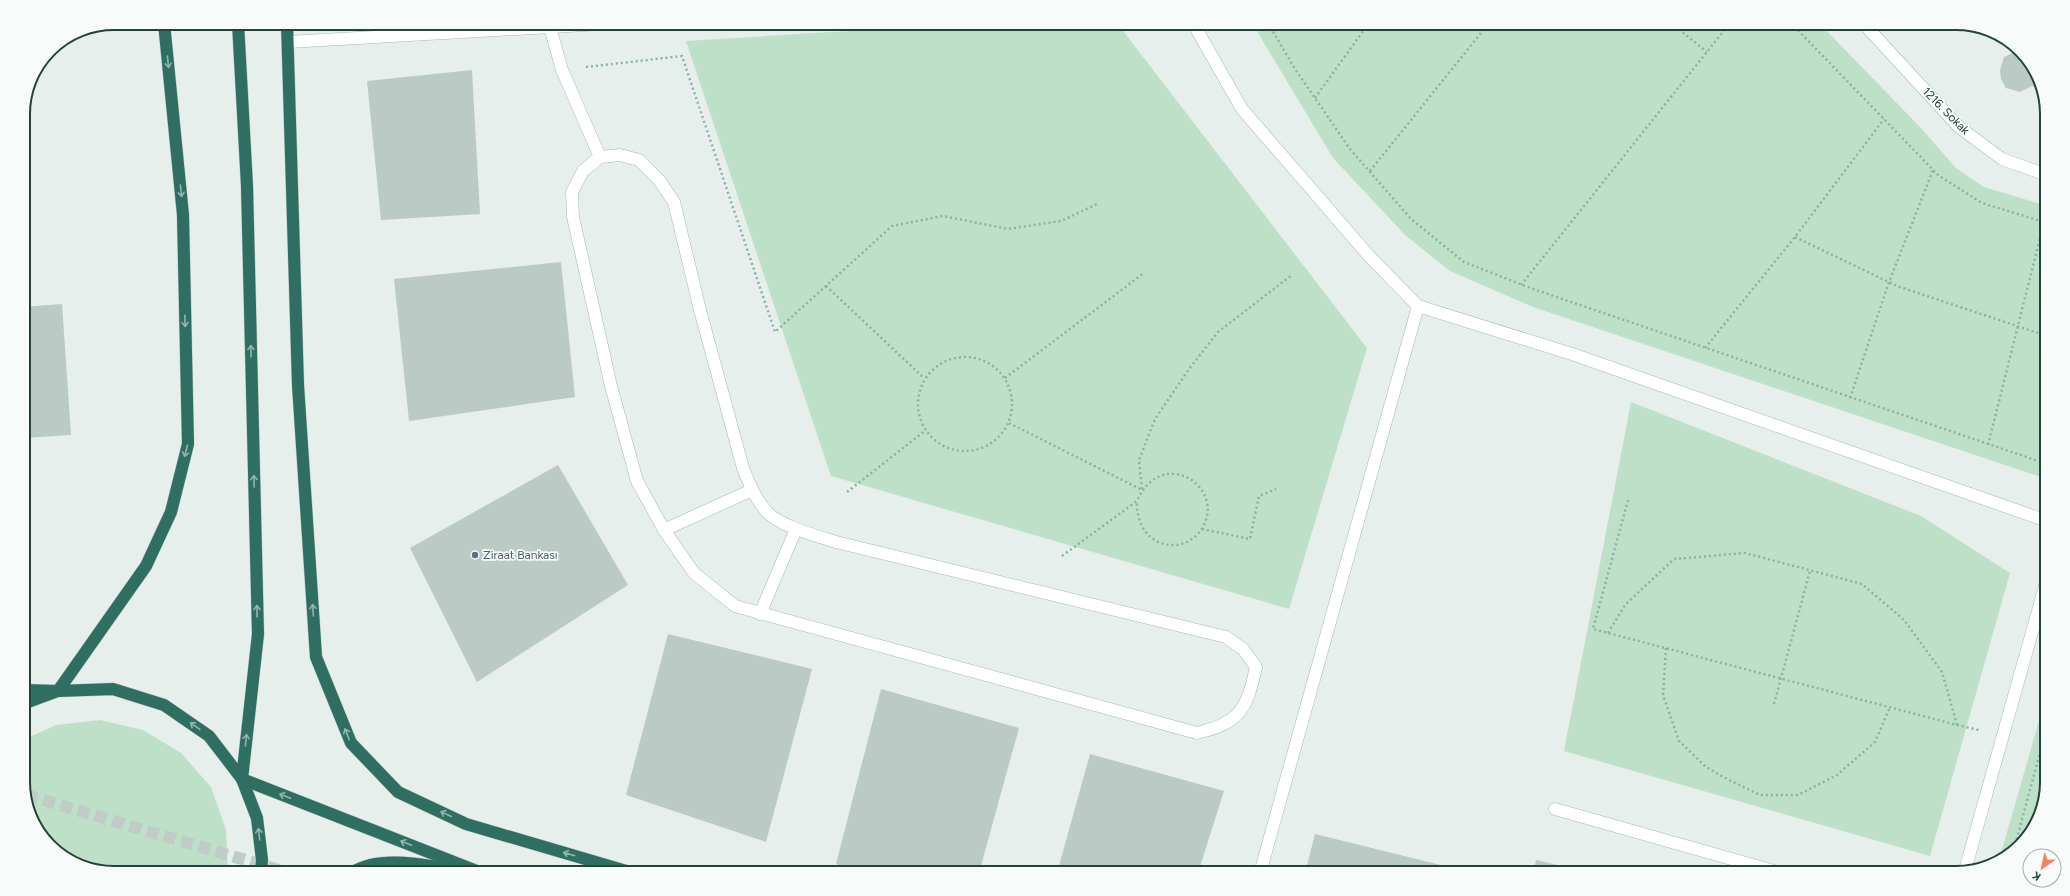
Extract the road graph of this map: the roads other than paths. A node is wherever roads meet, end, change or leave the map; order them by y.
1 (165, 30) edge
2 (238, 30) edge
3 (287, 30) edge
4 (498, 30) edge
5 (551, 30) edge
6 (1197, 30) edge
7 (1869, 30) edge
8 (288, 42) junction
9 (600, 157) junction
10 (2040, 172) edge
11 (1418, 306) junction
12 (752, 490) junction
13 (2040, 519) edge
14 (796, 529) junction
15 (664, 530) junction
16 (2040, 604) edge
17 (760, 614) junction
18 (30, 690) edge
19 (58, 691) junction
20 (30, 701) edge
21 (242, 779) junction
22 (1555, 809) dead end
23 (1966, 865) edge
24 (262, 866) edge
25 (363, 866) edge
26 (419, 866) edge
27 (463, 866) edge
28 (609, 866) edge
29 (1262, 866) edge
30 (1756, 866) edge

1 -> 19 highway
21 -> 2 highway
3 - 8 highway
4 - 8 street
5 - 9 street
6 - 11 street
7 - 10 street, 1216. Sokak
28 -> 8 highway
9 - 12 street
9 - 15 street
11 - 13 street
11 - 29 street
12 - 14 street
12 - 15 street
14 - 17 street
14 - 17 street
15 - 17 street
16 - 23 street
18 - 19 highway
19 - 20 highway
21 -> 19 highway
24 -> 21 highway
27 -> 21 highway
22 - 30 street
25 - 26 highway

